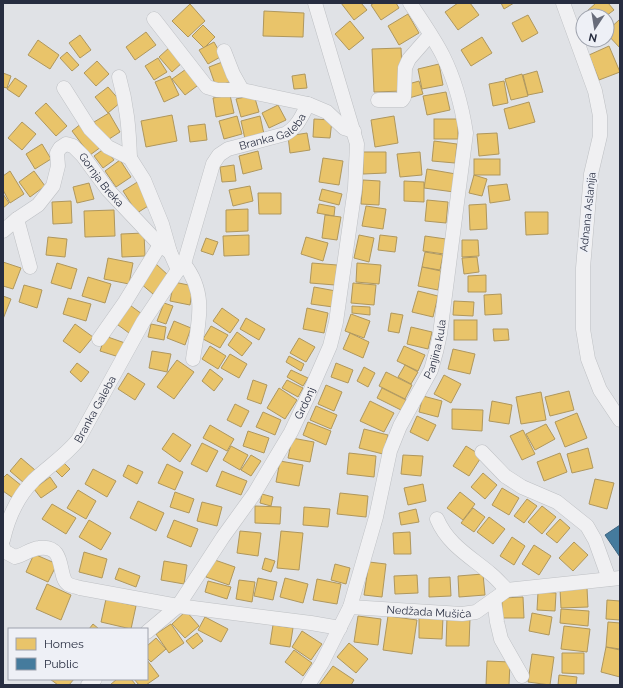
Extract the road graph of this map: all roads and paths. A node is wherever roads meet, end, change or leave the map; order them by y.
1 (315, 3) edge
2 (410, 3) edge
3 (563, 3) edge
4 (154, 19) dead end
5 (430, 35) junction
6 (224, 51) dead end
7 (119, 77) dead end
8 (64, 88) dead end
9 (242, 90) junction
10 (378, 100) dead end
11 (308, 104) junction
12 (354, 131) junction
13 (130, 158) junction
14 (17, 219) junction
15 (3, 231) edge
16 (165, 248) junction
17 (181, 267) junction
18 (30, 268) dead end
19 (99, 339) dead end
20 (193, 359) dead end
21 (620, 420) edge
22 (482, 452) dead end
23 (437, 519) dead end
24 (3, 540) edge
25 (3, 547) edge
26 (615, 579) edge
27 (507, 590) junction
28 (494, 600) junction
29 (178, 606) junction
30 (350, 606) junction
31 (340, 628) junction
32 (148, 631) edge
33 (522, 676) dead end
34 (308, 685) edge

1 - 12 street
2 - 5 street, Panjina kula
3 - 21 street, Adnana Aslanija
4 - 9 street
5 - 10 street
5 - 30 street, Panjina kula
6 - 9 street
7 - 13 street
8 - 13 street
9 - 11 street
11 - 12 street, Branka Galeba
11 - 17 street, Branka Galeba
12 - 29 street, Grdonj
13 - 16 street
14 - 15 street, Gornja Breka
14 - 16 street, Gornja Breka
14 - 18 street
16 - 17 street
16 - 19 street
17 - 20 street
17 - 24 street, Branka Galeba
22 - 26 street
23 - 27 street
25 - 29 street
26 - 27 street
27 - 28 street, Nedžada Mušića
28 - 30 street, Nedžada Mušića
28 - 33 street
29 - 31 street
29 - 32 street, Grdonj
30 - 31 street, Panjina kula
31 - 34 street, Panjina kula

